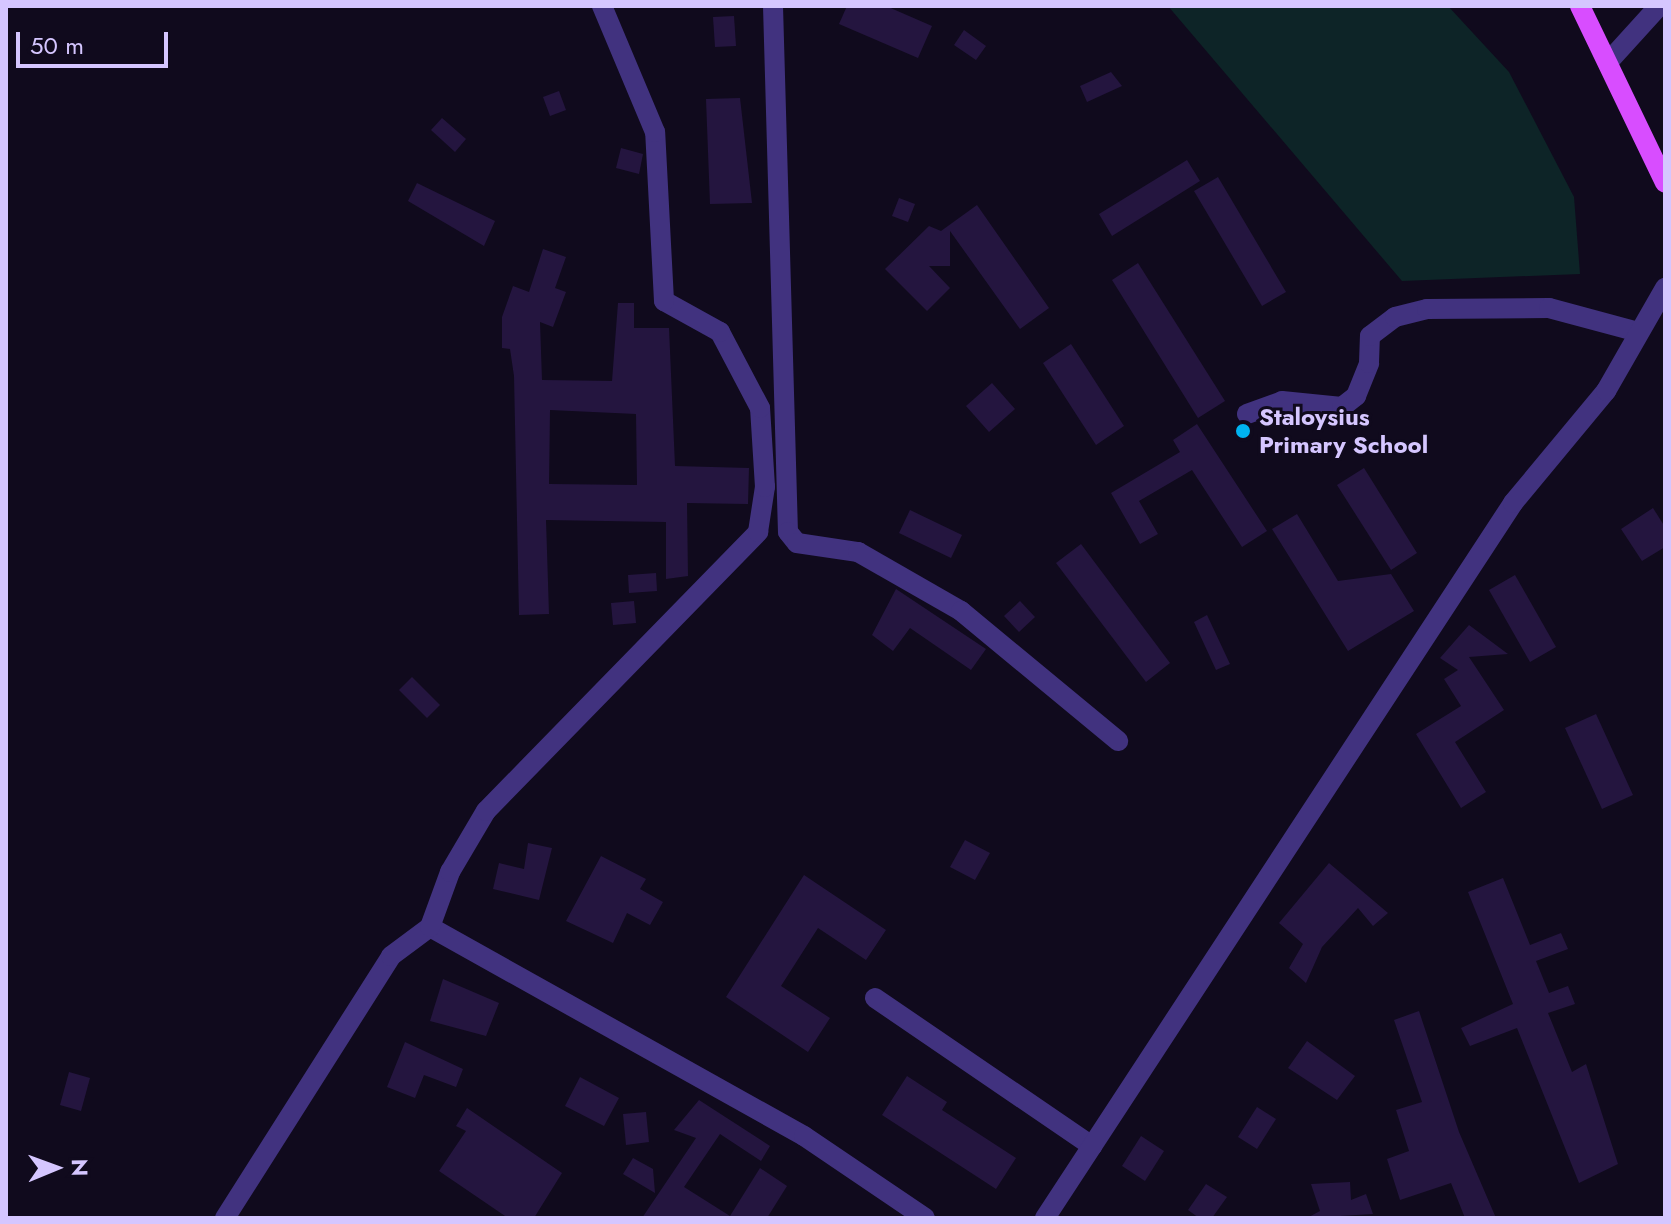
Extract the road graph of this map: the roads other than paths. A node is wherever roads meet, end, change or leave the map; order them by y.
1 (602, 6) edge
2 (773, 6) edge
3 (1580, 6) edge
4 (1659, 6) edge
5 (1610, 60) junction
6 (1665, 183) edge
7 (1665, 288) edge
8 (1638, 332) junction
9 (1247, 414) dead end
10 (1118, 741) dead end
11 (430, 927) junction
12 (875, 998) dead end
13 (1092, 1146) junction
14 (225, 1218) edge
15 (925, 1218) edge
16 (1045, 1218) edge

1 - 11 street
2 - 10 street
3 - 5 main road
4 - 5 street
5 - 6 main road
7 - 8 street
8 - 9 street
8 - 13 street
11 - 14 street
11 - 15 street
12 - 13 street
13 - 16 street

